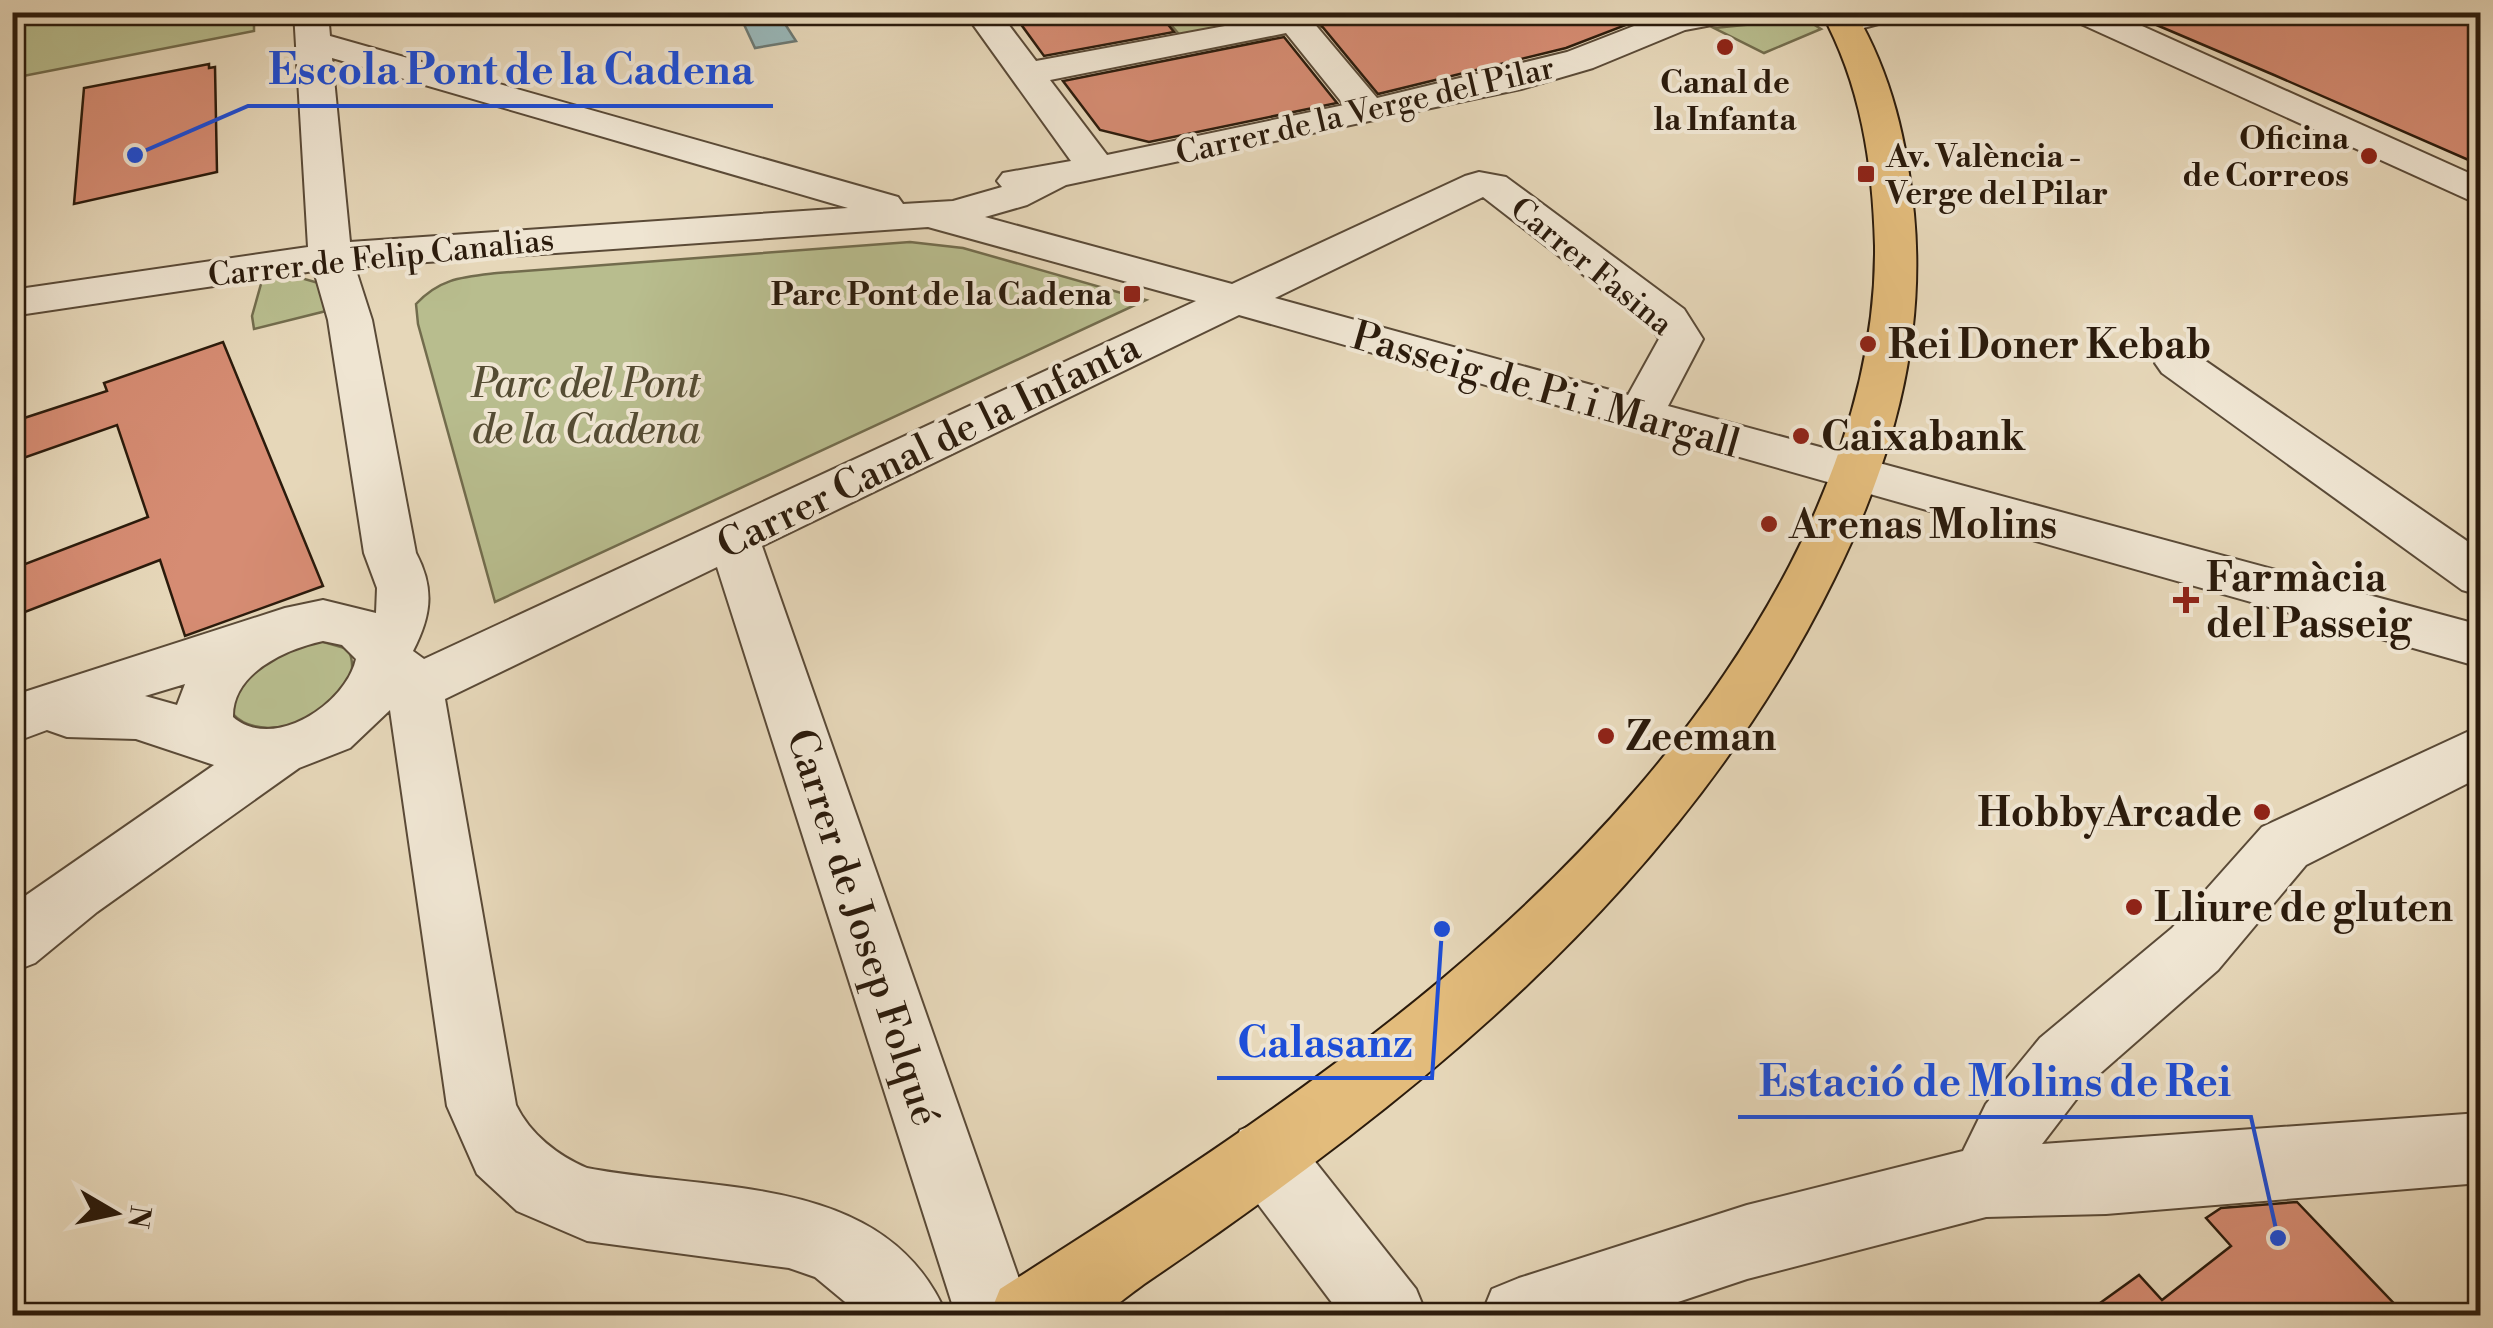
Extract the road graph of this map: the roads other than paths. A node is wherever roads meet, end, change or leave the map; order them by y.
1 (981, 12) edge
2 (1732, 12) edge
3 (2082, 12) edge
4 (1860, 15) edge
5 (314, 20) edge
6 (1640, 22) edge
7 (1026, 74) junction
8 (1369, 112) junction
9 (1097, 169) junction
10 (1050, 179) junction
11 (1008, 183) junction
12 (1479, 184) joint
13 (2480, 193) edge
14 (884, 206) junction
15 (948, 216) junction
16 (750, 225) junction
17 (444, 248) junction
18 (330, 256) junction
19 (1234, 298) junction
20 (12, 304) edge
21 (350, 320) junction
22 (2178, 364) dead end
23 (1640, 416) junction
24 (1856, 475) junction
25 (734, 539) junction
26 (390, 553) junction
27 (2480, 576) edge
28 (269, 635) junction
29 (2480, 646) edge
30 (395, 667) junction
31 (21, 716) edge
32 (213, 738) junction
33 (284, 748) junction
34 (2480, 750) edge
35 (12, 943) edge
36 (2480, 1148) edge
37 (1265, 1155) junction
38 (1986, 1181) junction
39 (909, 1316) edge
40 (994, 1316) edge
41 (1027, 1316) edge
42 (1389, 1316) edge
43 (1520, 1316) edge

1 - 7 street
2 - 6 street, Carrer de la Verge del Pilar
3 - 13 street
4 - 24 main road
5 - 14 street
5 - 18 street
6 - 8 street, Carrer de la Verge del Pilar
7 - 8 street
7 - 9 street
8 - 9 street, Carrer de la Verge del Pilar
9 - 10 street, Carrer de la Verge del Pilar
10 - 11 street, Carrer de la Verge del Pilar
10 - 15 street, Carrer de la Verge del Pilar
11 - 14 street, Carrer de la Verge del Pilar
11 - 15 street, Carrer de la Verge del Pilar
12 - 19 street, Carrer Canal de la Infanta
12 - 23 street, Carrer Fasina
14 - 16 street, Carrer de Felip Canalias
15 - 16 street, Carrer de Felip Canalias
15 - 19 street, Passeig de Pi i Margall
16 - 17 street, Carrer de Felip Canalias
17 - 18 street, Carrer de Felip Canalias
17 - 21 street
18 - 20 street, Carrer de Felip Canalias
18 - 21 street
19 - 23 street, Passeig de Pi i Margall
19 - 25 street, Carrer Canal de la Infanta
21 - 26 street
22 - 27 street
23 - 24 street, Passeig de Pi i Margall
24 - 29 street, Passeig de Pi i Margall
24 - 37 main road
25 - 30 street, Carrer Canal de la Infanta
25 - 40 street, Carrer de Josep Folqué
26 - 28 street
26 - 30 street
28 - 30 street
28 - 31 street
28 - 32 street
30 - 33 street
30 - 39 street
31 - 32 street
32 - 33 street
33 - 35 street
34 - 38 street
36 - 38 street
37 - 41 main road
37 - 42 street
38 - 43 street

